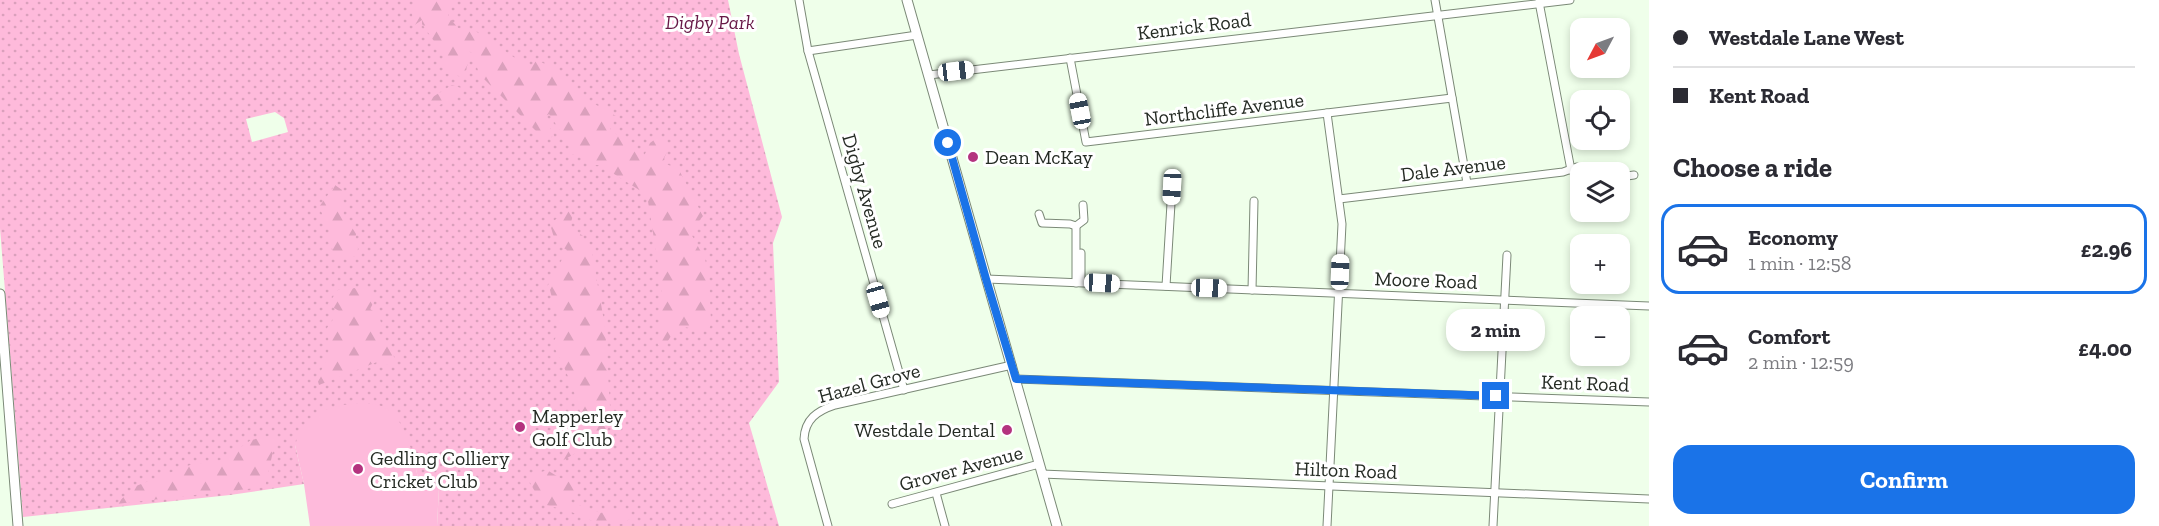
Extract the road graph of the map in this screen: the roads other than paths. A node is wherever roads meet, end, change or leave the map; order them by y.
1 (799, 0) edge
2 (907, 0) edge
3 (1435, 0) edge
4 (1570, 0) edge
5 (1539, 2) edge
6 (1437, 15) junction
7 (917, 35) junction
8 (808, 51) junction
9 (1070, 57) junction
10 (929, 75) junction
11 (1452, 98) junction
12 (1328, 113) junction
13 (1570, 165) edge
14 (1570, 170) edge
15 (1634, 175) dead end
16 (1630, 176) edge
17 (1169, 181) dead end
18 (1467, 183) junction
19 (1339, 199) junction
20 (1254, 201) dead end
21 (1083, 205) dead end
22 (1039, 214) dead end
23 (1076, 226) junction
24 (1081, 254) dead end
25 (1507, 255) dead end
26 (986, 279) junction
27 (1078, 282) junction
28 (1166, 286) junction
29 (1252, 290) junction
30 (0, 294) edge
31 (1339, 294) junction
32 (1506, 300) junction
33 (1649, 306) edge
34 (1012, 365) junction
35 (1016, 379) junction
36 (904, 390) junction
37 (1334, 390) junction
38 (1500, 396) junction
39 (1649, 402) edge
40 (1041, 469) junction
41 (1329, 487) junction
42 (936, 492) junction
43 (1495, 493) junction
44 (1649, 499) edge
45 (892, 504) dead end
46 (18, 526) edge
47 (828, 526) edge
48 (945, 526) edge
49 (1057, 526) edge
50 (1327, 526) edge
51 (1493, 526) edge

1 - 8 street, Digby Avenue
2 - 7 street
3 - 6 street
4 - 5 street, Kenrick Road
5 - 6 street, Kenrick Road
5 - 13 street
6 - 9 street, Kenrick Road
6 - 11 street
7 - 8 street
7 - 10 street
8 - 36 street, Digby Avenue
9 - 10 street, Kenrick Road
9 - 12 street, Northcliffe Avenue
10 - 26 street
11 - 12 street, Northcliffe Avenue
11 - 18 street
12 - 19 street
14 - 18 street, Dale Avenue
15 - 16 street
17 - 28 street
18 - 19 street, Dale Avenue
19 - 31 street
20 - 29 street
21 - 23 street
22 - 23 street
23 - 27 street
24 - 27 street
25 - 32 street
26 - 27 street, Moore Road
26 - 34 street
27 - 28 street, Moore Road
28 - 29 street, Moore Road
29 - 31 street, Moore Road
30 - 46 street
31 - 32 street, Moore Road
31 - 37 street
32 - 33 street, Moore Road
32 - 38 street
34 - 35 street
34 - 36 street, Hazel Grove
35 - 37 street, Kent Road
35 - 40 street
36 - 47 street, Hazel Grove
37 - 38 street, Kent Road
37 - 41 street
38 - 39 street, Kent Road
38 - 43 street
40 - 41 street, Hilton Road
40 - 42 street, Grover Avenue
40 - 49 street
41 - 43 street, Hilton Road
41 - 50 street
42 - 45 street, Grover Avenue
42 - 48 street
43 - 44 street, Hilton Road
43 - 51 street

